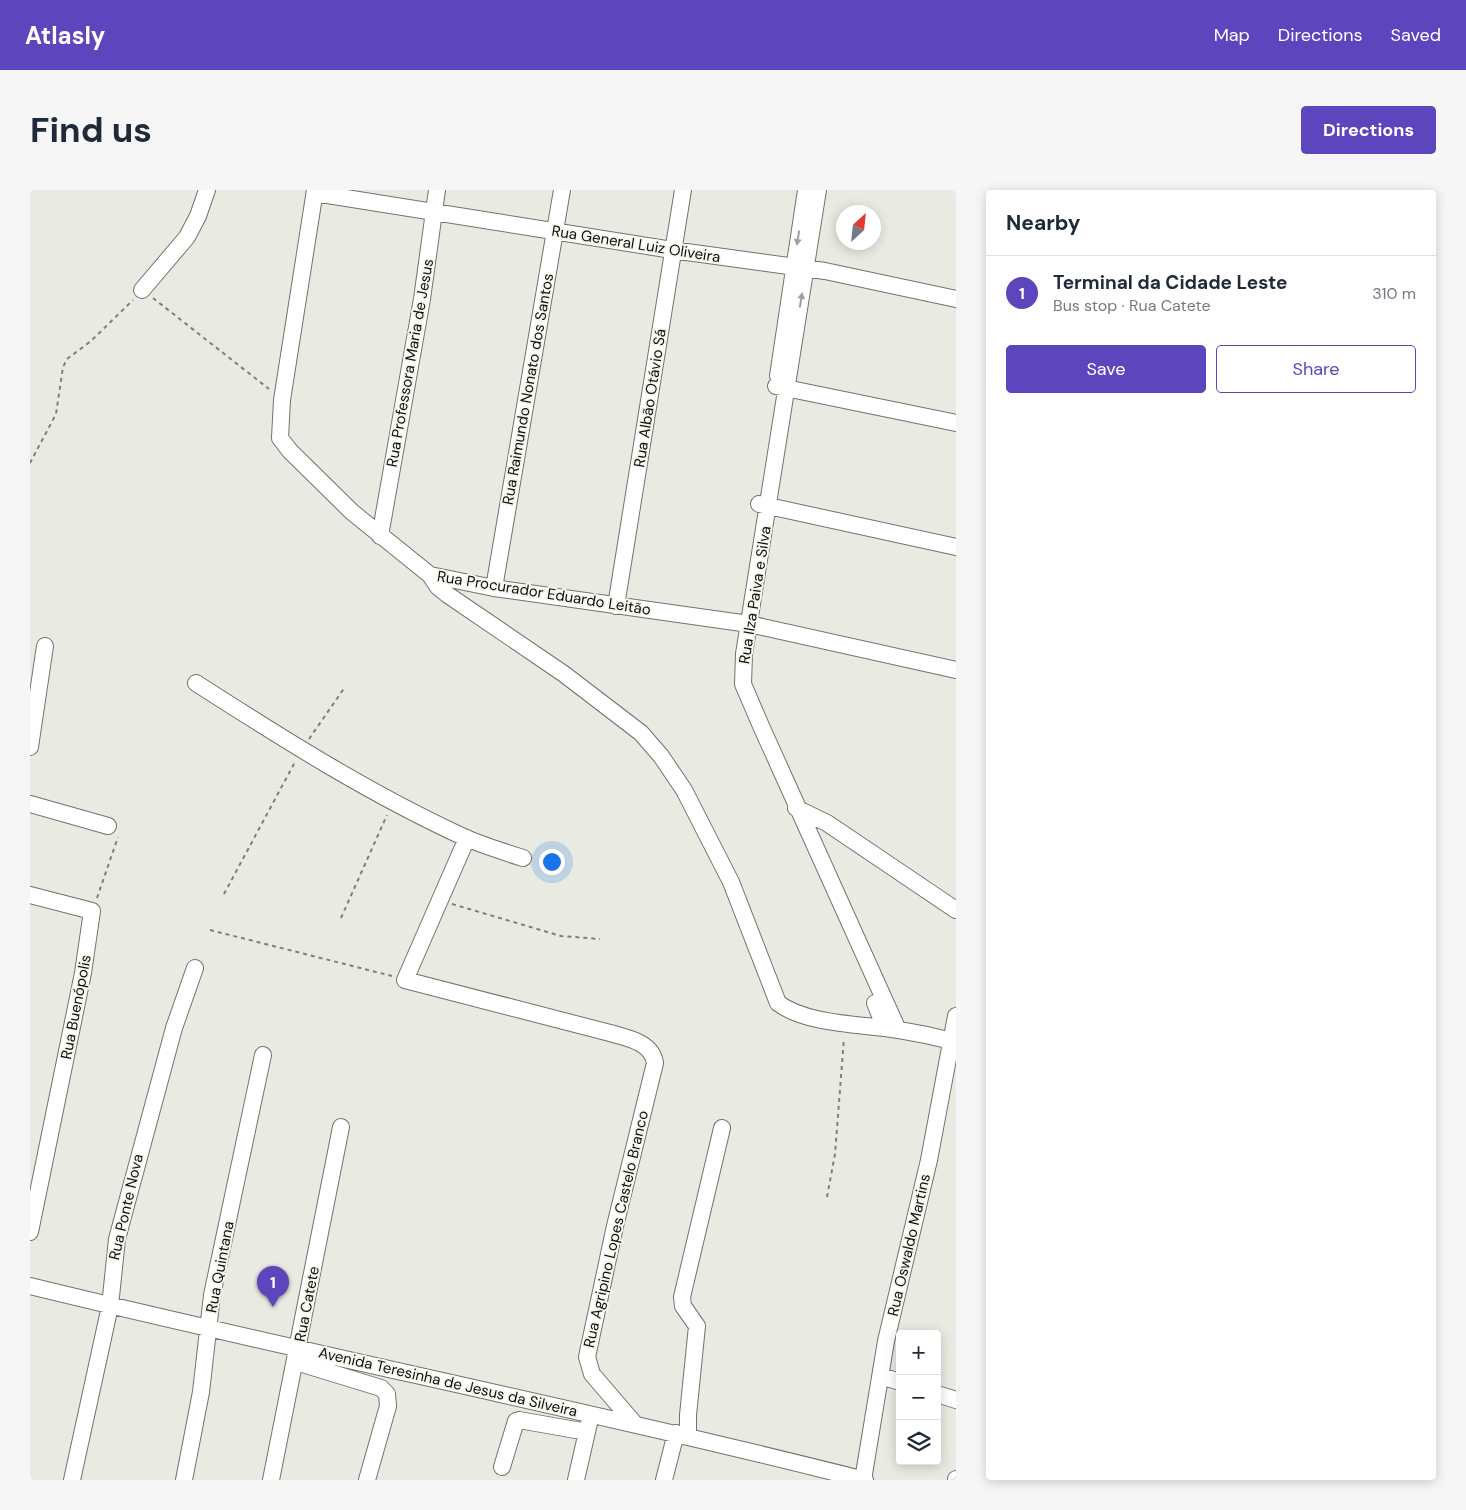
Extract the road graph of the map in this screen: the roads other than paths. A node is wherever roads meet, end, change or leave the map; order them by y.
1 (207, 190) edge
2 (437, 190) edge
3 (562, 190) edge
4 (683, 190) edge
5 (806, 190) edge
6 (818, 190) edge
7 (315, 192) edge
8 (433, 213) junction
9 (555, 231) junction
10 (672, 250) junction
11 (800, 269) junction
12 (142, 290) road end
13 (956, 299) edge
14 (782, 386) junction
15 (956, 423) edge
16 (764, 504) junction
17 (380, 536) junction
18 (956, 547) edge
19 (430, 575) junction
20 (494, 588) junction
21 (616, 606) junction
22 (745, 624) junction
23 (45, 646) dead end
24 (956, 670) edge
25 (196, 683) dead end
26 (30, 747) edge
27 (30, 804) edge
28 (794, 807) junction
29 (108, 826) road end
30 (467, 838) junction
31 (523, 858) dead end
32 (30, 895) edge
33 (956, 910) edge
34 (195, 968) dead end
35 (956, 1016) edge
36 (892, 1029) junction
37 (954, 1041) edge
38 (263, 1056) dead end
39 (341, 1127) dead end
40 (722, 1128) dead end
41 (30, 1232) edge
42 (30, 1286) edge
43 (110, 1306) junction
44 (209, 1328) junction
45 (297, 1355) junction
46 (880, 1376) junction
47 (896, 1381) edge
48 (941, 1395) edge
49 (956, 1400) edge
50 (592, 1414) junction
51 (634, 1423) junction
52 (587, 1432) junction
53 (682, 1435) junction
54 (502, 1467) dead end
55 (804, 1473) edge
56 (72, 1480) edge
57 (184, 1480) edge
58 (271, 1480) edge
59 (367, 1480) edge
60 (576, 1480) edge
61 (664, 1480) edge
62 (863, 1480) edge

1 - 12 street
2 - 8 street, Rua Professora Maria de Jesus
3 - 9 street, Rua Raimundo Nonato dos Santos
4 - 10 street, Rua Albão Otávio Sá
5 -> 11 street, Rua Ilza Paiva e Silva
6 - 11 street, Rua Ilza Paiva e Silva
7 - 8 street, Rua General Luiz Oliveira
7 - 17 street, Rua Procurador Eduardo Leitão
8 - 9 street, Rua General Luiz Oliveira
8 - 17 street, Rua Professora Maria de Jesus
9 - 10 street, Rua General Luiz Oliveira
9 - 20 street, Rua Raimundo Nonato dos Santos
10 - 11 street, Rua General Luiz Oliveira
10 - 21 street, Rua Albão Otávio Sá
11 - 13 street, Rua General Luiz Oliveira
11 - 14 street, Rua Ilza Paiva e Silva
14 - 15 street
14 - 16 street, Rua Ilza Paiva e Silva
16 - 18 street
16 - 22 street, Rua Ilza Paiva e Silva
17 - 19 street, Rua Procurador Eduardo Leitão
19 - 20 street, Rua Procurador Eduardo Leitão
19 - 36 street
20 - 21 street, Rua Procurador Eduardo Leitão
21 - 22 street, Rua Procurador Eduardo Leitão
22 - 24 street, Rua Procurador Eduardo Leitão
22 - 28 street, Rua Ilza Paiva e Silva
23 - 26 street
25 - 30 street
27 - 29 street
28 - 33 street
28 - 36 street, Rua Ilza Paiva e Silva
30 - 31 street
30 - 51 street, Rua Agripino Lopes Castelo Branco
32 - 41 street, Rua Buenópolis
34 - 43 street, Rua Ponte Nova
35 - 37 street, Rua Oswaldo Martins
36 - 37 street
37 - 46 street, Rua Oswaldo Martins
38 - 44 street, Rua Quintana
39 - 45 street, Rua Catete
40 - 53 street
42 - 43 street, Avenida Teresinha de Jesus da Silveira
43 - 44 street, Avenida Teresinha de Jesus da Silveira
43 - 56 street, Rua Ponte Nova
44 - 45 street, Avenida Teresinha de Jesus da Silveira
44 - 57 street, Rua Quintana
45 - 50 street, Avenida Teresinha de Jesus da Silveira
45 - 58 street, Rua Catete
45 - 59 street
46 - 47 street
46 - 62 street, Rua Oswaldo Martins
48 - 49 street
50 - 51 street, Avenida Teresinha de Jesus da Silveira
50 - 52 street
51 - 53 street, Avenida Teresinha de Jesus da Silveira
52 - 54 street
52 - 60 street
53 - 55 street, Avenida Teresinha de Jesus da Silveira
53 - 61 street
55 - 62 street, Avenida Teresinha de Jesus da Silveira

